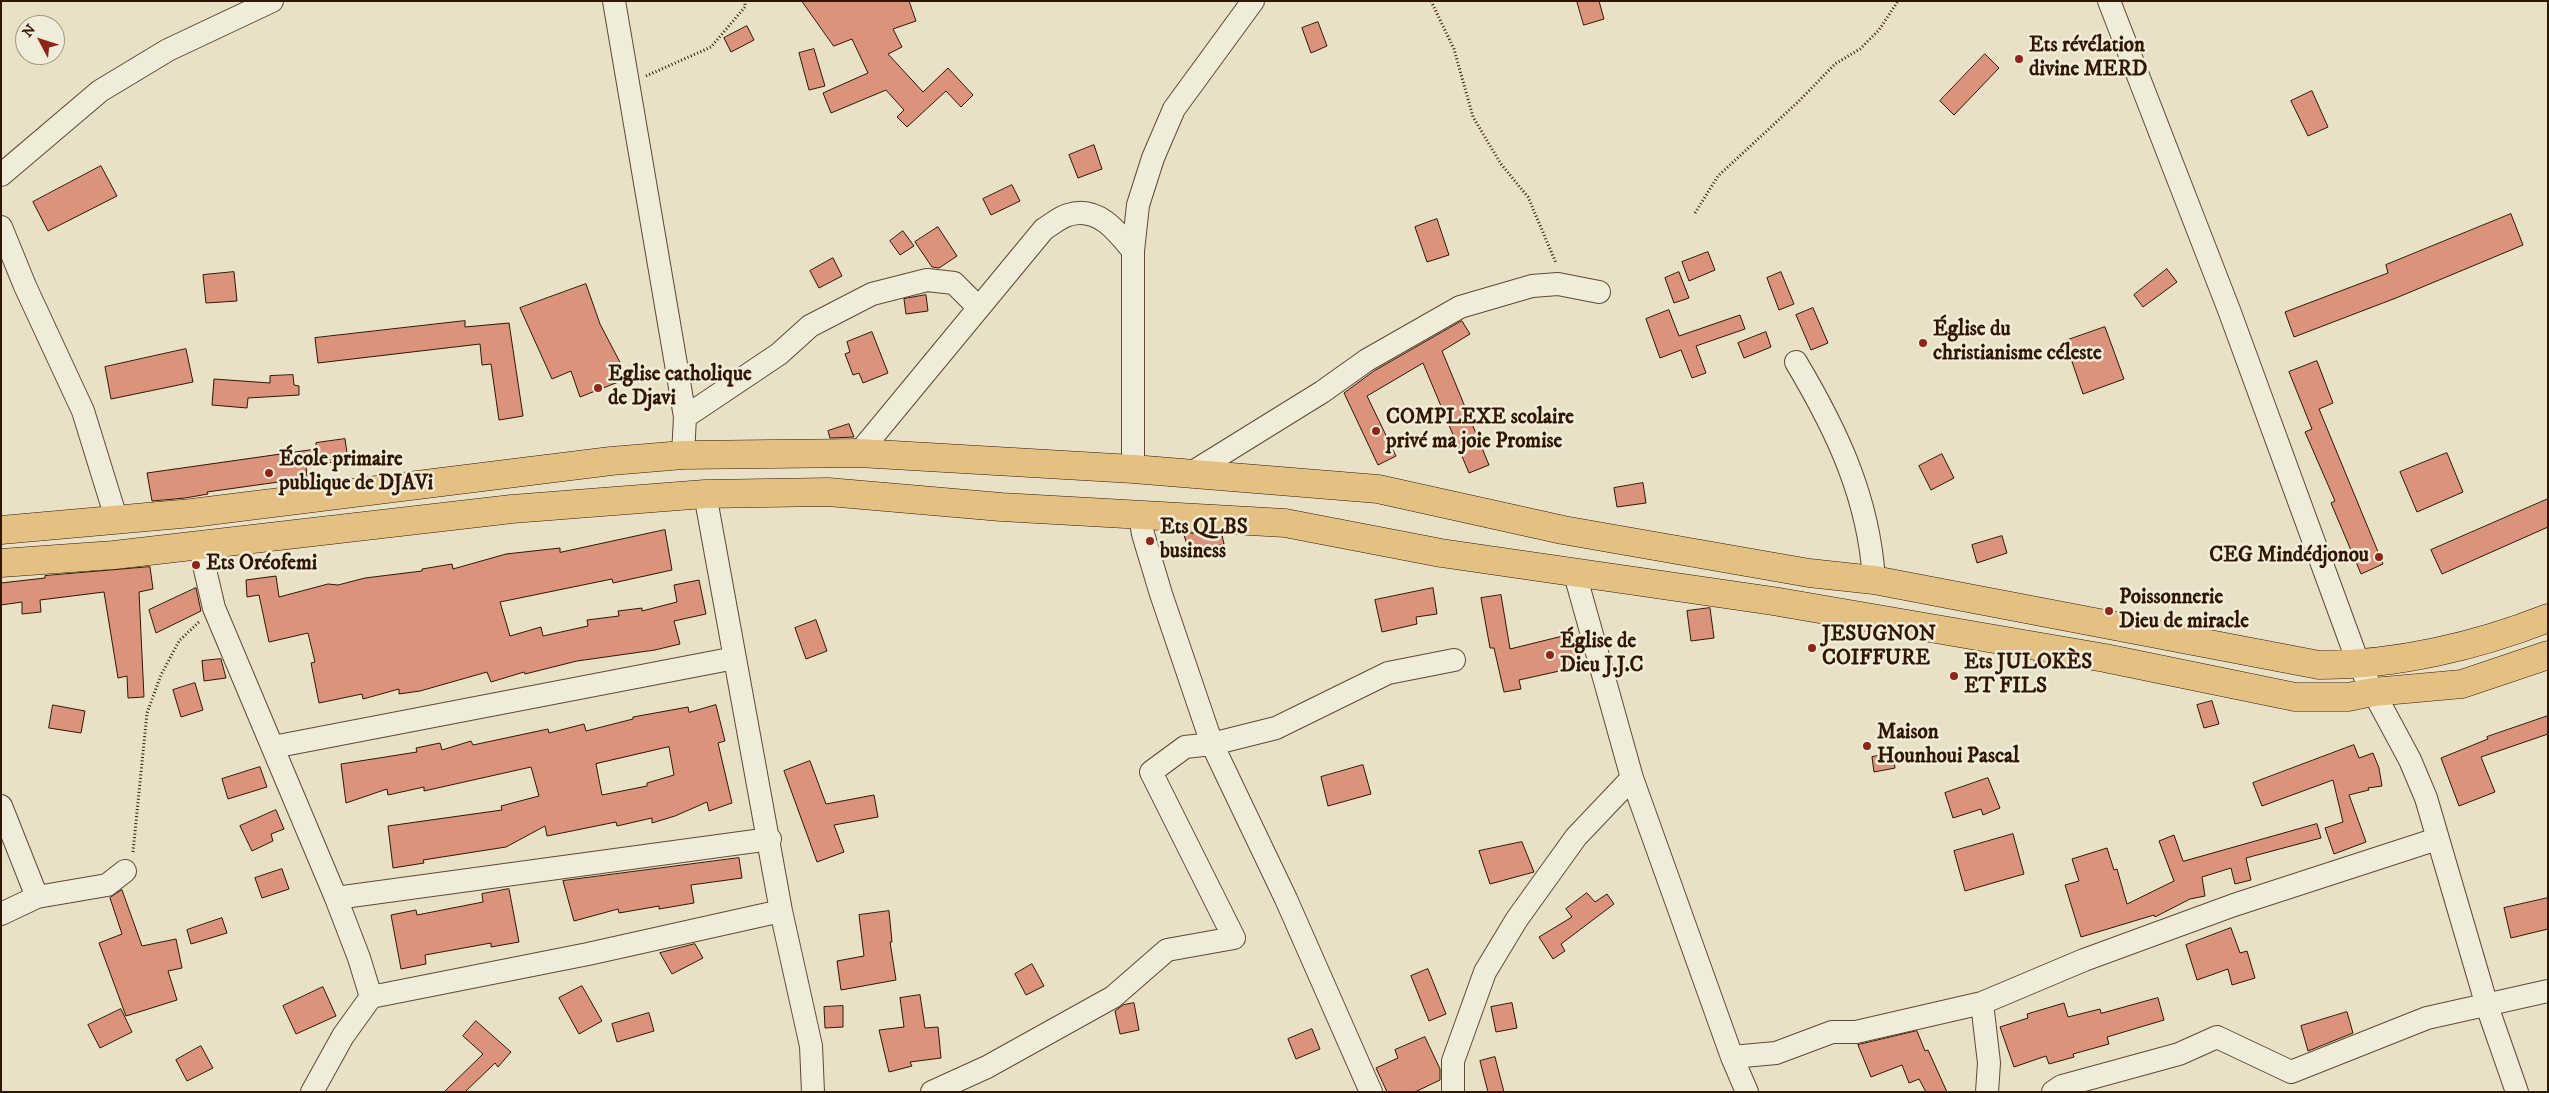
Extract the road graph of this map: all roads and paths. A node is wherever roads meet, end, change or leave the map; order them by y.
1 (272, 1) edge
2 (614, 1) edge
3 (745, 1) edge
4 (1253, 1) edge
5 (1431, 1) edge
6 (1898, 1) edge
7 (2109, 1) edge
8 (627, 84) junction
9 (1, 174) edge
10 (1695, 213) dead end
11 (1, 227) edge
12 (1133, 251) junction
13 (1558, 284) junction
14 (1599, 292) dead end
15 (978, 307) junction
16 (1796, 362) dead end
17 (685, 416) junction
18 (859, 453) junction
19 (684, 455) junction
20 (1133, 469) junction
21 (1188, 475) junction
22 (705, 494) junction
23 (1140, 516) junction
24 (117, 521) junction
25 (1, 530) edge
26 (199, 544) junction
27 (1, 563) edge
28 (1575, 574) junction
29 (1874, 580) junction
30 (214, 608) junction
31 (2548, 618) edge
32 (2548, 655) edge
33 (734, 658) junction
34 (1454, 660) dead end
35 (2359, 665) junction
36 (2373, 692) junction
37 (1212, 744) junction
38 (273, 747) junction
39 (1632, 778) junction
40 (1, 806) edge
41 (770, 839) junction
42 (2437, 839) junction
43 (125, 870) joint
44 (37, 897) junction
45 (336, 898) junction
46 (781, 911) junction
47 (1, 914) edge
48 (2548, 991) edge
49 (371, 997) junction
50 (1982, 1003) junction
51 (2487, 1006) junction
52 (1732, 1057) junction
53 (312, 1092) edge
54 (813, 1092) edge
55 (932, 1092) edge
56 (1372, 1092) edge
57 (1453, 1092) edge
58 (1747, 1092) edge
59 (1987, 1092) edge
60 (2053, 1092) edge
61 (2517, 1092) edge

1 - 9 street
2 - 8 street
3 - 8 path
4 - 12 street
5 - 13 path
6 - 10 path
7 - 35 street
8 - 17 street
11 - 24 street
12 - 15 street
12 - 20 street
13 - 14 street
13 - 21 street
15 - 17 street
15 - 18 street
16 - 29 street
17 - 19 street
18 - 19 main road
18 - 20 main road
19 - 24 main road
20 - 21 main road
21 - 29 main road
22 - 23 main road
22 - 26 main road
22 - 33 street
23 - 28 main road
23 - 37 street
24 - 25 main road
26 - 27 main road
26 - 30 street
28 - 36 main road
28 - 39 street
29 - 35 main road
30 - 38 street
30 - 43 path
31 - 35 main road
32 - 36 main road
33 - 38 street
33 - 41 street
34 - 37 street
35 - 36 street
36 - 42 street
37 - 55 street
37 - 56 street
38 - 45 street
39 - 52 street
39 - 57 street
40 - 44 street
41 - 45 street
41 - 46 street
42 - 50 street
42 - 51 street
43 - 44 street
44 - 47 street
45 - 49 street
46 - 49 street
46 - 54 street
48 - 51 street
49 - 53 street
50 - 52 street
50 - 59 street
51 - 60 street
51 - 61 street
52 - 58 street

